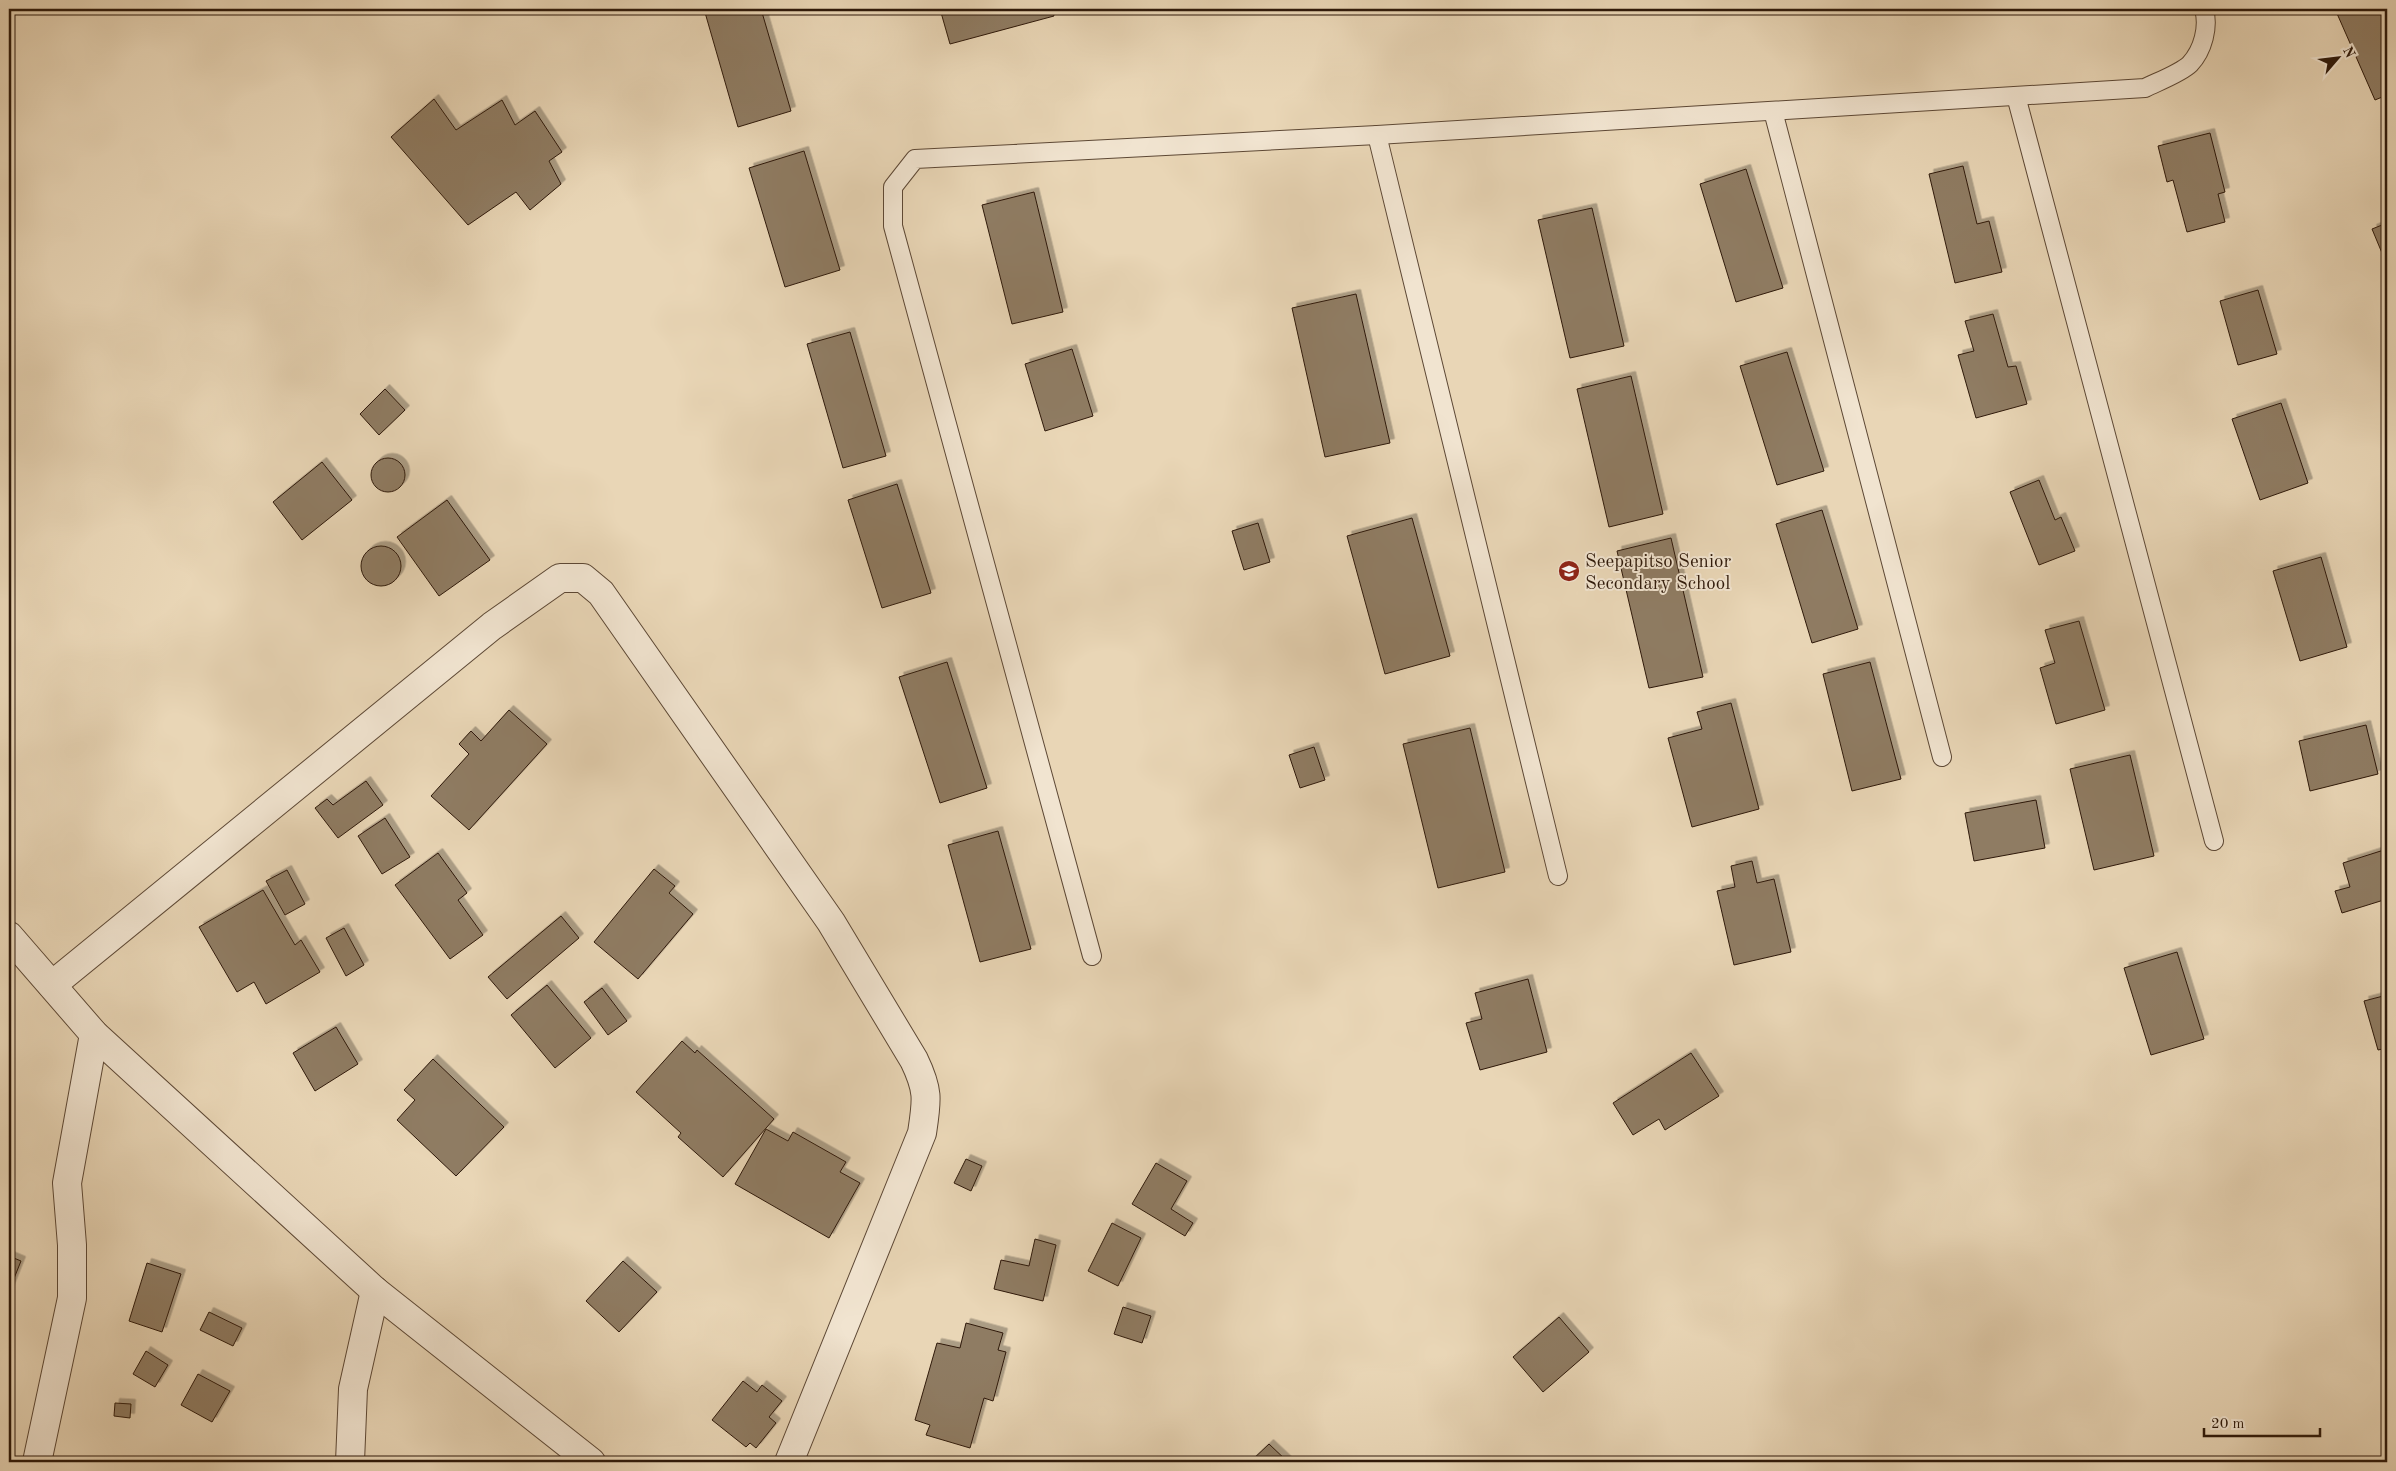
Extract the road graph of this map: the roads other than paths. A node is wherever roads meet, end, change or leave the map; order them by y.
1 (2204, 9) edge
2 (2016, 96) junction
3 (1773, 111) junction
4 (1377, 135) junction
5 (1942, 757) dead end
6 (2214, 841) dead end
7 (1558, 876) dead end
8 (9, 936) edge
9 (1092, 956) dead end
10 (52, 985) junction
11 (94, 1034) junction
12 (375, 1291) junction
13 (37, 1462) edge
14 (350, 1462) edge
15 (591, 1462) edge
16 (789, 1462) edge

1 - 2 lane
2 - 3 lane
2 - 6 lane
3 - 4 lane
3 - 5 lane
4 - 7 lane
4 - 9 lane
8 - 10 street
10 - 11 street
10 - 16 street
11 - 12 street
11 - 13 street
12 - 14 street
12 - 15 street

